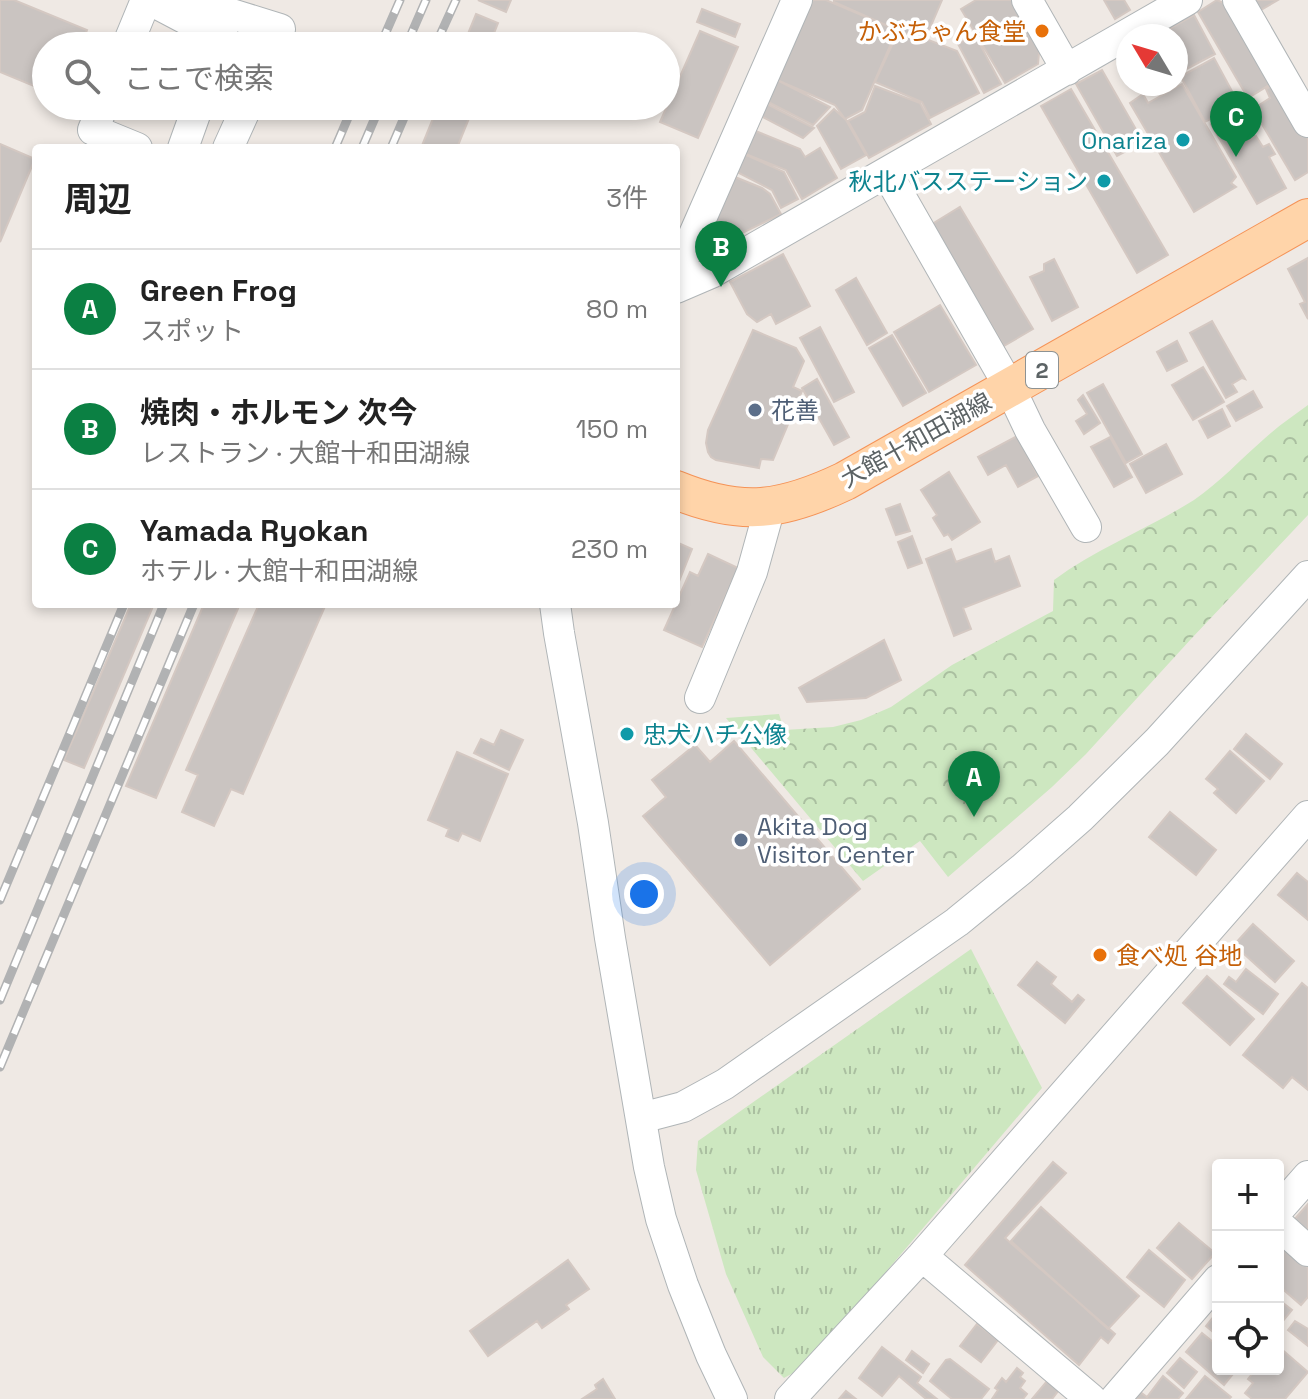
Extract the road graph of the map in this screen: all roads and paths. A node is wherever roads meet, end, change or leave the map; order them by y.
1 (148, 0) edge
2 (186, 0) edge
3 (797, 0) edge
4 (1027, 0) edge
5 (1187, 0) edge
6 (1238, 0) edge
7 (133, 32) edge
8 (210, 32) edge
9 (266, 32) edge
10 (1067, 70) junction
11 (97, 120) edge
12 (193, 120) edge
13 (241, 120) edge
14 (1308, 122) edge
15 (127, 144) edge
16 (184, 144) edge
17 (230, 144) edge
18 (887, 173) junction
19 (1308, 218) edge
20 (680, 272) edge
21 (680, 285) edge
22 (1010, 388) junction
23 (680, 491) edge
24 (770, 507) junction
25 (1086, 527) dead end
26 (1308, 576) edge
27 (556, 608) edge
28 (700, 698) dead end
29 (1308, 816) edge
30 (641, 1118) junction
31 (1308, 1176) edge
32 (1284, 1203) edge
33 (1284, 1229) edge
34 (1308, 1251) edge
35 (922, 1256) junction
36 (1212, 1287) edge
37 (732, 1399) edge
38 (790, 1399) edge
39 (1091, 1399) edge
40 (1115, 1399) edge

1 - 7 street
1 - 8 street
2 - 9 street
3 - 20 street
4 - 10 street
5 - 10 street
6 - 14 street
10 - 18 street
11 - 15 street
12 - 16 street
13 - 17 street
18 - 21 street
18 - 22 street
19 - 22 main road, 大館十和田湖線 / 2
22 - 24 main road, 大館十和田湖線 / 2
22 - 25 street
23 - 24 main road, 大館十和田湖線 / 2
24 - 28 street
26 - 30 street
27 - 30 street
29 - 35 street
30 - 37 street
31 - 32 street
33 - 34 street
35 - 38 street
35 - 39 street
36 - 40 street

